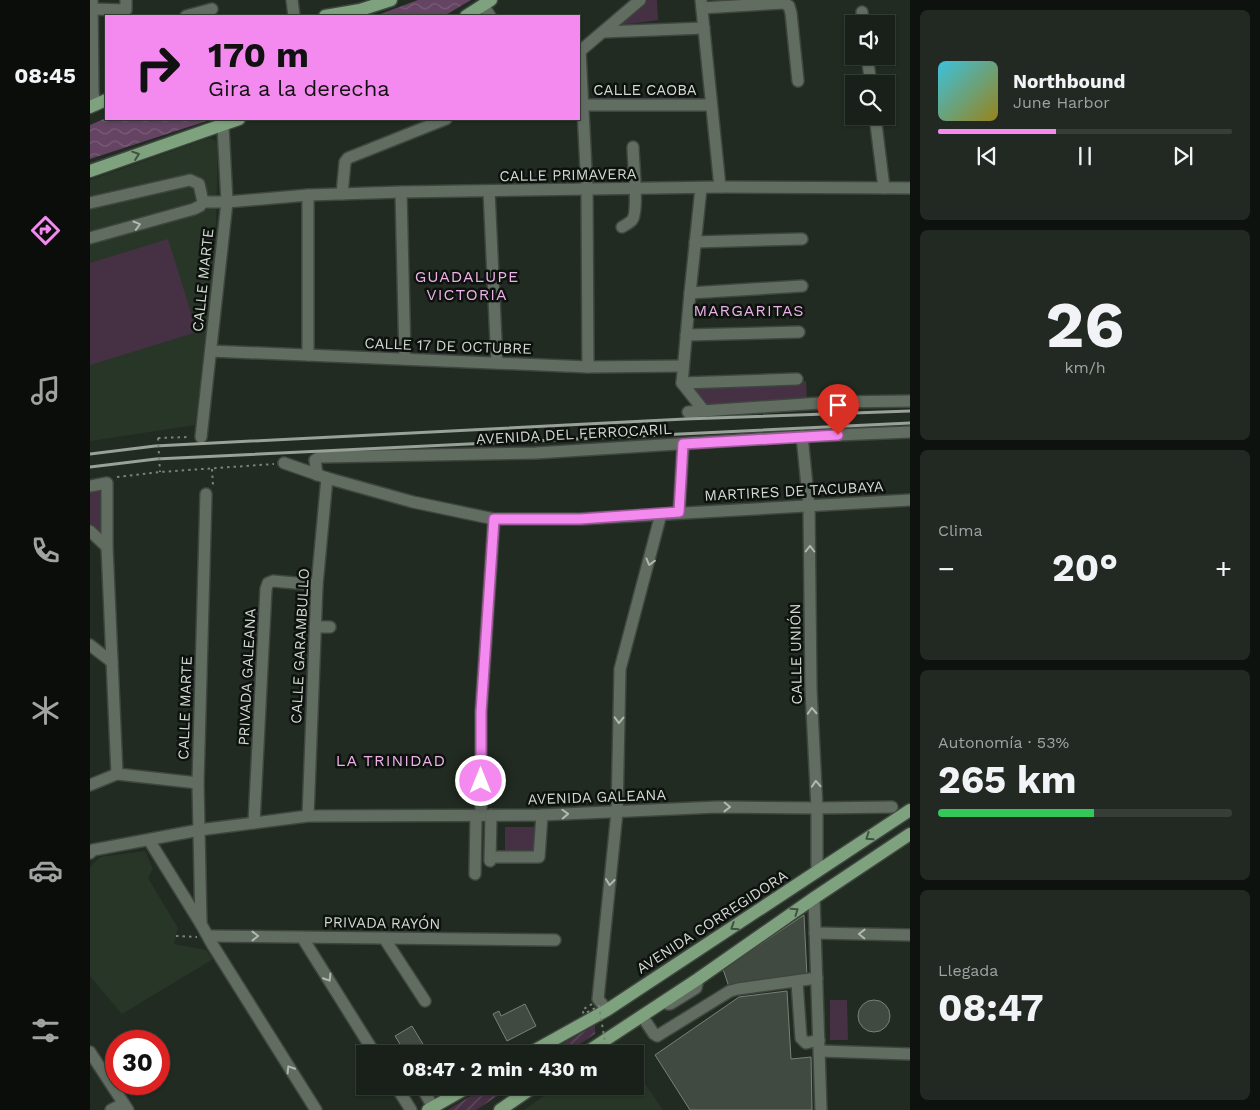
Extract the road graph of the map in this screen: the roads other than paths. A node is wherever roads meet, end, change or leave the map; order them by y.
1 (292, 0) edge
2 (391, 0) edge
3 (640, 0) edge
4 (92, 4) edge
5 (701, 4) edge
6 (488, 7) edge
7 (212, 8) edge
8 (126, 9) edge
9 (189, 15) edge
10 (294, 15) edge
11 (331, 15) edge
12 (468, 15) edge
13 (704, 28) junction
14 (603, 32) junction
15 (580, 52) edge
16 (798, 81) dead end
17 (97, 104) edge
18 (581, 105) edge
19 (711, 105) junction
20 (443, 120) edge
21 (224, 122) edge
22 (876, 125) edge
23 (633, 147) dead end
24 (90, 171) edge
25 (720, 187) junction
26 (701, 188) junction
27 (884, 188) junction
28 (910, 188) edge
29 (587, 189) junction
30 (635, 189) junction
31 (489, 191) junction
32 (400, 192) junction
33 (342, 194) junction
34 (308, 195) junction
35 (203, 202) junction
36 (227, 202) junction
37 (90, 203) edge
38 (622, 227) dead end
39 (90, 238) edge
40 (802, 239) dead end
41 (695, 242) junction
42 (802, 286) dead end
43 (690, 293) junction
44 (799, 332) dead end
45 (686, 336) junction
46 (211, 351) junction
47 (308, 355) junction
48 (405, 359) junction
49 (496, 363) junction
50 (683, 366) junction
51 (588, 367) junction
52 (797, 379) dead end
53 (682, 383) junction
54 (910, 401) edge
55 (704, 411) junction
56 (688, 412) dead end
57 (910, 432) edge
58 (802, 436) junction
59 (197, 437) road end
60 (683, 444) junction
61 (284, 464) road end
62 (322, 477) junction
63 (90, 486) edge
64 (206, 494) dead end
65 (910, 500) edge
66 (809, 506) junction
67 (679, 512) junction
68 (661, 514) junction
69 (494, 519) junction
70 (90, 531) edge
71 (107, 547) junction
72 (317, 584) junction
73 (315, 627) junction
74 (330, 627) dead end
75 (90, 645) edge
76 (112, 662) junction
77 (117, 774) junction
78 (198, 783) junction
79 (90, 785) edge
80 (892, 807) dead end
81 (818, 808) junction
82 (910, 810) edge
83 (617, 812) junction
84 (483, 815) junction
85 (542, 815) junction
86 (308, 816) junction
87 (254, 823) junction
88 (199, 830) junction
89 (910, 834) edge
90 (149, 840) junction
91 (91, 848) edge
92 (817, 872) junction
93 (475, 874) dead end
94 (814, 898) junction
95 (205, 931) junction
96 (815, 933) junction
97 (910, 935) edge
98 (302, 936) junction
99 (384, 938) junction
100 (555, 940) dead end
101 (817, 978) junction
102 (797, 982) junction
103 (425, 1001) dead end
104 (607, 1010) junction
105 (642, 1016) junction
106 (369, 1045) edge
107 (544, 1045) edge
108 (598, 1045) edge
109 (820, 1045) junction
110 (90, 1052) edge
111 (910, 1054) edge
112 (402, 1095) edge
113 (425, 1095) edge
114 (454, 1095) edge
115 (522, 1095) edge
116 (125, 1107) edge
117 (430, 1109) edge
118 (111, 1110) edge
119 (316, 1110) edge
120 (411, 1110) edge
121 (500, 1110) edge
122 (821, 1110) edge

1 - 10 street
2 - 11 main road
3 - 14 street
4 - 8 street
4 - 17 street
5 - 13 street
5 - 16 street
6 - 12 main road
7 - 9 street
13 - 14 street
13 - 19 street
14 - 15 street
15 - 18 street
18 - 19 street, CALLE CAOBA
18 - 29 street
19 - 25 street
20 - 33 street
24 -> 21 main road
21 - 36 street, CALLE MARTE
22 - 27 street
23 - 30 street
25 - 26 street, CALLE PRIMAVERA
25 - 27 street, CALLE PRIMAVERA
26 - 30 street, CALLE PRIMAVERA
26 - 41 street
27 - 28 street, CALLE PRIMAVERA
29 - 30 street, CALLE PRIMAVERA
29 - 31 street, CALLE PRIMAVERA
29 - 51 street
30 - 38 street
31 - 32 street, CALLE PRIMAVERA
31 - 49 street
32 - 33 street, CALLE PRIMAVERA
32 - 48 street
33 - 34 street, CALLE PRIMAVERA
34 - 36 street, CALLE PRIMAVERA
34 - 47 street
35 - 36 street, CALLE PRIMAVERA
35 - 37 street
39 -> 35 street
36 - 46 street, CALLE MARTE
40 - 41 street
41 - 43 street
42 - 43 street
43 - 45 street
44 - 45 street
45 - 50 street
46 - 47 street, CALLE 17 DE OCTUBRE
46 - 59 street, CALLE MARTE
47 - 48 street, CALLE 17 DE OCTUBRE
48 - 49 street, CALLE 17 DE OCTUBRE
49 - 51 street, CALLE 17 DE OCTUBRE
50 - 51 street, CALLE 17 DE OCTUBRE
50 - 53 street
52 - 53 street
53 - 55 street
54 - 55 street, AVENIDA DEL FERROCARIL
55 - 56 street, AVENIDA DEL FERROCARIL
57 - 58 street, AVENIDA DEL FERROCARIL
58 - 60 street, AVENIDA DEL FERROCARIL
58 - 66 street, CALLE UNIÓN
60 - 62 street, AVENIDA DEL FERROCARIL
60 - 67 street
61 - 62 street, MARTIRES DE TACUBAYA
62 - 69 street, MARTIRES DE TACUBAYA
62 - 72 street, CALLE GARAMBULLO
63 - 71 street
64 - 78 street, CALLE MARTE
65 - 66 street, MARTIRES DE TACUBAYA
66 - 67 street, MARTIRES DE TACUBAYA
81 -> 66 street, CALLE UNIÓN
67 - 68 street, MARTIRES DE TACUBAYA
68 - 69 street, MARTIRES DE TACUBAYA
68 -> 83 street
69 - 84 street
70 - 71 street
71 - 76 street
72 - 73 street, CALLE GARAMBULLO
72 - 87 street, PRIVADA GALEANA
73 - 74 street
73 - 86 street, CALLE GARAMBULLO
75 - 76 street
76 - 77 street
77 - 78 street
77 - 79 street
78 - 88 street, CALLE MARTE
80 - 81 street, AVENIDA GALEANA
83 -> 81 street, AVENIDA GALEANA
81 - 92 street, CALLE UNIÓN
82 -> 92 main road, AVENIDA CORREGIDORA
85 -> 83 street, AVENIDA GALEANA
83 -> 104 street
84 - 85 street, AVENIDA GALEANA
84 - 85 street
84 - 86 street, AVENIDA GALEANA
84 - 93 street
86 - 87 street, AVENIDA GALEANA
87 - 88 street, AVENIDA GALEANA
88 - 90 street, AVENIDA GALEANA
88 - 95 street, CALLE MARTE
89 - 94 main road
90 - 91 street, AVENIDA GALEANA
90 - 95 street
92 -> 104 main road, AVENIDA CORREGIDORA
94 - 96 street
105 -> 94 main road
95 -> 98 street, PRIVADA RAYÓN
119 -> 95 street
97 -> 96 street
96 - 101 street
98 - 99 street, PRIVADA RAYÓN
98 -> 106 street
99 - 100 street, PRIVADA RAYÓN
99 - 103 street
101 - 102 street
101 - 109 street
102 - 105 street
102 - 109 street
104 - 107 main road, AVENIDA CORREGIDORA
105 - 108 main road
109 - 111 street
109 - 122 street
110 - 116 street
112 - 120 street
113 - 117 street
114 - 117 main road
115 - 121 main road
116 - 118 street

